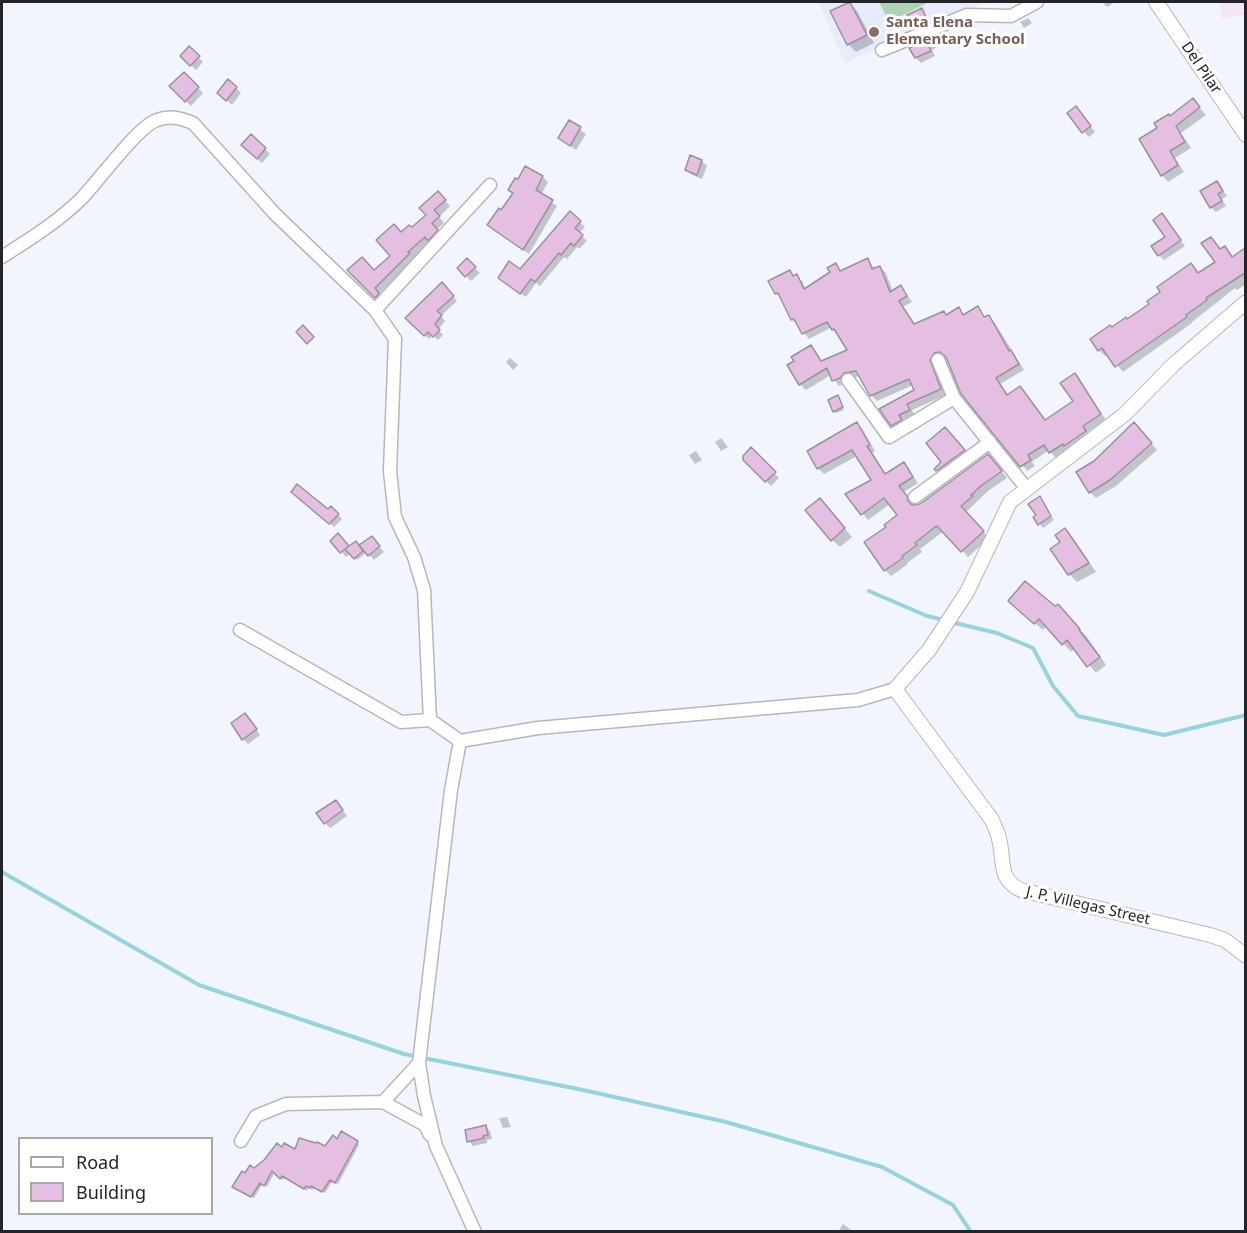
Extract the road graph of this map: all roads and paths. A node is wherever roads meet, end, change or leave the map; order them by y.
1 (1037, 2) edge
2 (1156, 2) edge
3 (882, 50) dead end
4 (1245, 135) edge
5 (490, 185) dead end
6 (2, 257) edge
7 (1245, 302) edge
8 (375, 310) junction
9 (938, 360) dead end
10 (848, 380) dead end
11 (954, 398) junction
12 (990, 442) junction
13 (1027, 489) junction
14 (915, 497) dead end
15 (240, 630) dead end
16 (895, 689) junction
17 (430, 720) junction
18 (460, 741) junction
19 (1245, 956) edge
20 (419, 1063) junction
21 (383, 1102) junction
22 (241, 1141) dead end
23 (436, 1146) junction
24 (475, 1232) edge

1 - 3 street
2 - 4 street, Del Pilar
5 - 8 street
6 - 8 street
7 - 13 street
8 - 17 street
9 - 11 street
10 - 11 street
11 - 12 street
12 - 13 street
12 - 14 street
13 - 16 street
15 - 17 street
16 - 18 street
16 - 19 street, J. P. Villegas Street
17 - 18 street
18 - 20 street
20 - 21 street
20 - 23 street
21 - 22 street
21 - 23 street
23 - 24 street

